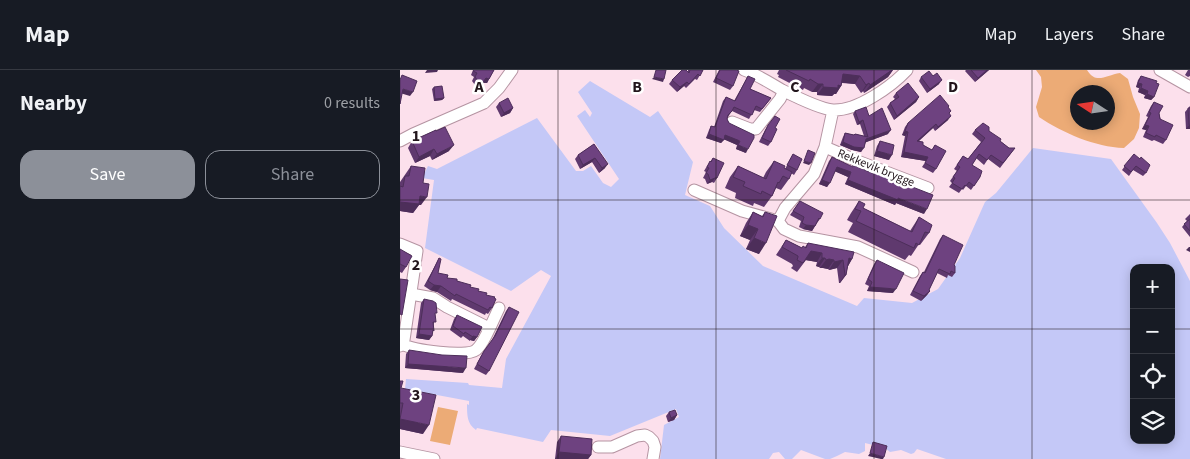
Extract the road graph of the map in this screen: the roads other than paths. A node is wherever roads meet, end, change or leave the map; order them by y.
1 (512, 70) edge
2 (744, 70) edge
3 (907, 70) edge
4 (1160, 70) edge
5 (1190, 87) edge
6 (784, 91) junction
7 (833, 110) junction
8 (732, 122) edge
9 (400, 141) edge
10 (825, 147) junction
11 (928, 188) dead end
12 (694, 190) dead end
13 (778, 221) junction
14 (400, 244) edge
15 (913, 272) dead end
16 (411, 294) junction
17 (499, 308) dead end
18 (489, 328) junction
19 (401, 345) edge
20 (598, 447) dead end
21 (400, 452) edge
22 (429, 459) edge
23 (653, 459) edge

1 - 9 street
2 - 6 street
3 - 7 street
4 - 5 street
6 - 7 street
6 - 8 street
7 - 10 street, Rekkevik brygge
10 - 11 street, Rekkevik brygge
10 - 13 street, Rekkevik brygge
12 - 13 street
13 - 15 street
14 - 16 street
16 - 18 street
16 - 19 street
17 - 18 street
18 - 19 street
20 - 23 street
21 - 22 street

